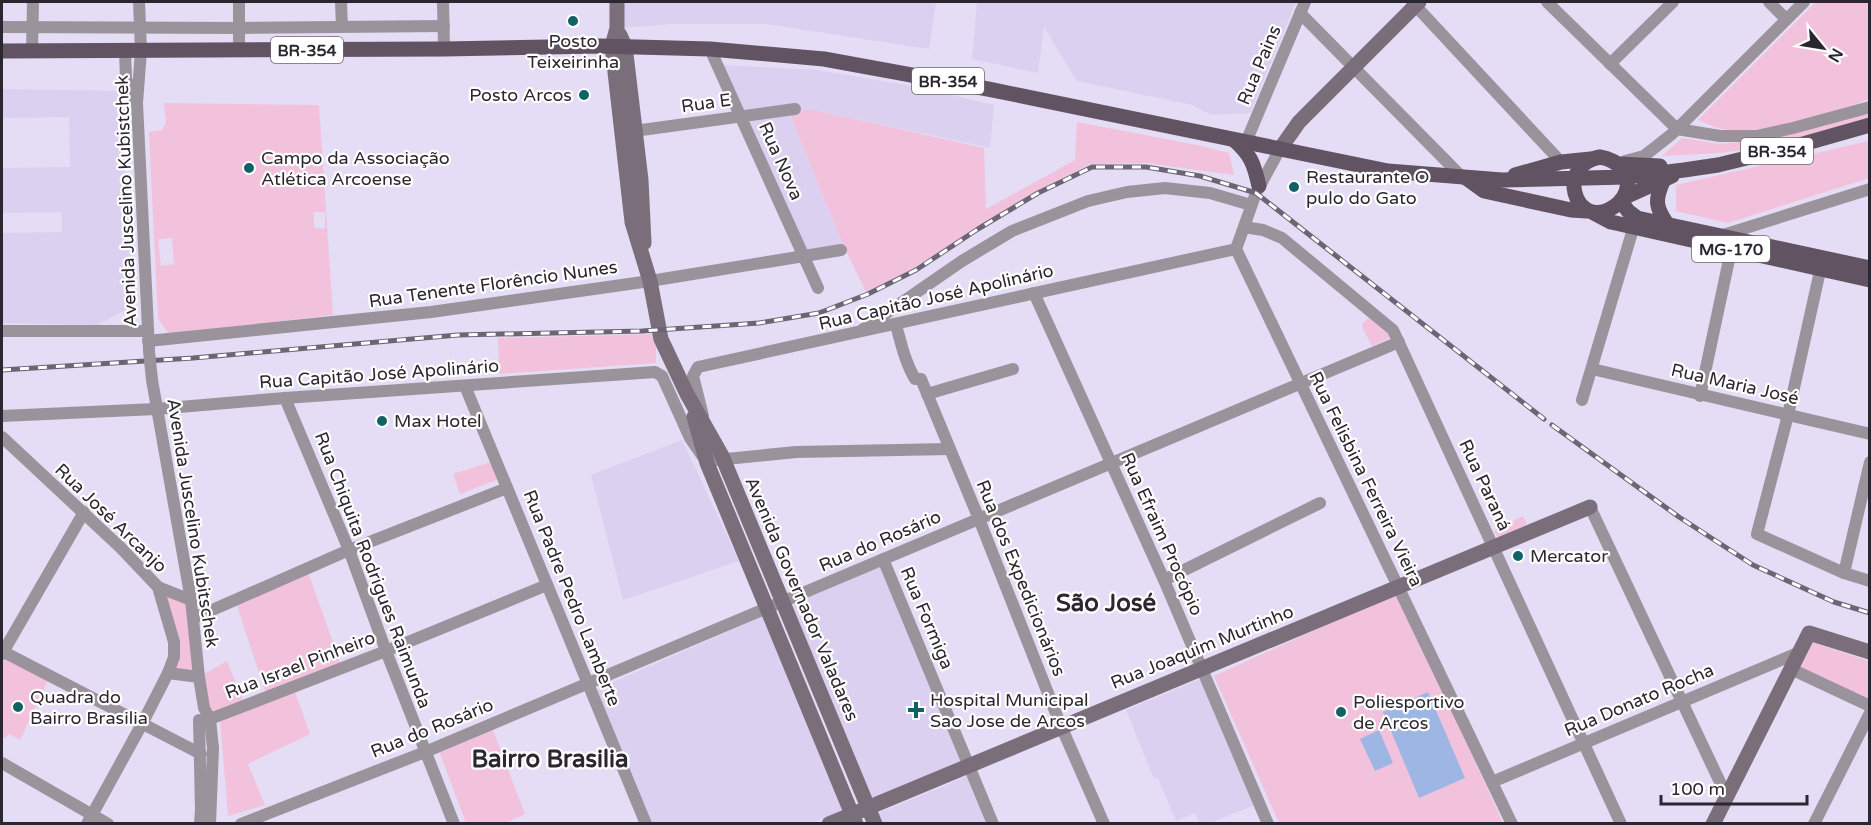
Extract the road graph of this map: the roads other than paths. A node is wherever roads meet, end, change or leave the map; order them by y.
1 (33, 2) edge
2 (139, 2) edge
3 (239, 2) edge
4 (341, 2) edge
5 (443, 2) edge
6 (616, 2) edge
7 (1547, 2) edge
8 (1673, 2) edge
9 (1769, 2) edge
10 (1804, 2) edge
11 (1415, 3) edge
12 (1303, 7) edge
13 (1786, 19) junction
14 (140, 26) junction
15 (444, 26) junction
16 (2, 27) edge
17 (33, 27) junction
18 (342, 27) junction
19 (240, 28) junction
20 (618, 46) junction
21 (710, 49) junction
22 (444, 50) junction
23 (2, 51) edge
24 (32, 51) junction
25 (125, 51) junction
26 (141, 51) junction
27 (239, 51) junction
28 (1610, 64) junction
29 (1354, 67) junction
30 (137, 103) junction
31 (1869, 106) edge
32 (795, 109) dead end
33 (741, 117) junction
34 (1869, 125) edge
35 (1677, 129) junction
36 (628, 131) junction
37 (1240, 141) junction
38 (1280, 149) junction
39 (1591, 159) junction
40 (1561, 162) junction
41 (1623, 170) junction
42 (1684, 170) junction
43 (1464, 177) junction
44 (1574, 179) junction
45 (1502, 180) junction
46 (1663, 180) junction
47 (1260, 186) junction
48 (1869, 189) edge
49 (1622, 200) junction
50 (1251, 205) junction
51 (1591, 212) junction
52 (1636, 222) junction
53 (1667, 224) junction
54 (1244, 227) junction
55 (1729, 241) junction
56 (1236, 249) junction
57 (841, 250) dead end
58 (803, 256) junction
59 (1822, 263) junction
60 (1869, 268) edge
61 (1869, 280) edge
62 (650, 281) junction
63 (818, 288) dead end
64 (1034, 293) junction
65 (914, 295) junction
66 (912, 321) junction
67 (896, 325) junction
68 (2, 331) edge
69 (857, 334) junction
70 (148, 341) junction
71 (1399, 342) junction
72 (1013, 369) dead end
73 (1592, 369) junction
74 (152, 380) joint
75 (1300, 383) junction
76 (465, 386) junction
77 (687, 394) junction
78 (927, 394) junction
79 (1700, 396) junction
80 (285, 398) junction
81 (1582, 400) dead end
82 (156, 409) junction
83 (1788, 415) junction
84 (2, 416) edge
85 (704, 421) junction
86 (1869, 434) edge
87 (2, 437) edge
88 (949, 449) junction
89 (723, 460) junction
90 (706, 461) junction
91 (1869, 462) edge
92 (1111, 463) junction
93 (507, 488) junction
94 (1320, 503) dead end
95 (1590, 507) joint
96 (84, 512) junction
97 (979, 519) junction
98 (1494, 547) junction
99 (350, 550) junction
100 (883, 559) junction
101 (1844, 573) junction
102 (1164, 580) junction
103 (1869, 581) edge
104 (547, 585) junction
105 (158, 587) junction
106 (1398, 587) junction
107 (191, 600) junction
108 (782, 601) junction
109 (767, 608) junction
110 (194, 618) junction
111 (386, 651) junction
112 (2, 652) edge
113 (1800, 652) junction
114 (1869, 652) edge
115 (1202, 668) junction
116 (1791, 669) junction
117 (168, 673) junction
118 (199, 677) junction
119 (588, 683) junction
120 (1682, 702) junction
121 (1869, 706) edge
122 (1869, 713) edge
123 (205, 723) junction
124 (142, 724) junction
125 (1061, 726) junction
126 (1584, 743) junction
127 (425, 752) junction
128 (201, 754) junction
129 (2, 764) edge
130 (969, 765) junction
131 (1492, 782) junction
132 (1727, 796) junction
133 (868, 807) junction
134 (90, 819) edge
135 (854, 819) edge
136 (108, 824) edge
137 (200, 824) edge
138 (210, 824) edge
139 (241, 824) edge
140 (454, 824) edge
141 (646, 824) edge
142 (829, 824) edge
143 (874, 824) edge
144 (993, 824) edge
145 (1104, 824) edge
146 (1268, 824) edge
147 (1512, 824) edge
148 (1621, 824) edge
149 (1713, 824) edge
150 (1814, 824) edge

1 - 17 street
2 - 14 street
3 - 19 street
4 - 18 street
5 - 15 street
6 - 20 street, Avenida Governador Valadares
7 - 28 street
8 - 28 street
9 - 13 street
10 - 13 street
11 - 29 street
11 - 40 street
12 - 29 street
12 - 37 street, Rua Pains
13 - 35 street
14 - 17 street
14 - 19 street
14 - 26 street
15 - 18 street
15 - 22 street
16 - 17 street
17 - 24 street
18 - 19 street
19 - 27 street
20 - 21 main road, BR-354
20 - 22 main road, BR-354
20 - 36 street, Avenida Governador Valadares
21 - 33 street, Rua Nova
21 - 37 main road, BR-354
22 - 27 main road, BR-354
23 - 24 main road, BR-354
24 - 25 main road, BR-354
25 - 26 main road, BR-354
25 - 30 street
26 - 27 main road, BR-354
26 - 30 street, Avenida Juscelino Kubistchek
28 - 35 street
29 - 38 street
29 - 43 street
30 - 70 street, Avenida Juscelino Kubistchek
31 - 35 street
32 - 33 street, Rua E
33 - 36 street, Rua E
33 - 58 street, Rua Nova
34 - 42 main road, BR-354
35 - 41 street
36 - 62 street, Avenida Governador Valadares
37 - 38 main road, BR-354
37 - 47 main road
38 - 43 main road, BR-354
38 - 47 street
39 - 40 main road
39 - 41 main road
39 - 44 main road
40 - 45 main road
41 - 42 main road, BR-354
41 - 44 main road, BR-354
41 - 49 main road
42 - 46 main road
43 - 45 main road, BR-354
43 - 51 main road
44 - 45 main road, BR-354
44 - 51 main road
46 - 49 main road
46 - 53 main road
47 - 50 street
48 - 55 street
49 - 51 main road
49 - 52 main road
50 - 54 street
50 - 65 street
51 - 52 main road, MG-170
52 - 53 main road, MG-170
52 - 55 main road, MG-170
52 - 73 street
53 - 55 main road, MG-170
54 - 56 street
54 - 71 street, Rua Paraná
55 - 59 main road, MG-170
55 - 79 street
56 - 64 street, Rua Capitão José Apolinário
56 - 75 street, Rua Felisbina Ferreira Vieira
57 - 58 street, Rua Tenente Florêncio Nunes
58 - 62 street, Rua Tenente Florêncio Nunes
58 - 63 street, Rua Nova
59 - 60 main road, MG-170
59 - 61 main road, MG-170
59 - 83 street
62 - 70 street, Rua Tenente Florêncio Nunes
62 - 77 street, Avenida Governador Valadares
64 - 66 street, Rua Capitão José Apolinário
64 - 92 street, Rua Efraim Procópio
65 - 66 street
65 - 69 street
66 - 67 street, Rua Capitão José Apolinário
67 - 69 street, Rua Capitão José Apolinário
67 - 78 street, Rua dos Expedicionários
68 - 70 street, Rua Tenente Florêncio Nunes
69 - 85 street, Rua Capitão José Apolinário
70 - 74 street, Avenida Juscelino Kubistchek, bridge
71 - 75 street, Rua do Rosário
71 - 98 street, Rua Paraná
72 - 78 street
73 - 79 street, Rua Maria José
73 - 81 street
74 - 82 street, Avenida Juscelino Kubitschek
75 - 92 street, Rua do Rosário
75 - 106 street, Rua Felisbina Ferreira Vieira
76 - 80 street, Rua Capitão José Apolinário
76 - 90 street, Rua Capitão José Apolinário
76 - 93 street, Rua Padre Pedro Lamberte
77 - 85 street, Avenida Governador Valadares
77 - 90 street, Avenida Governador Valadares
78 - 88 street, Rua dos Expedicionários
79 - 83 street, Rua Maria José
80 - 82 street, Rua Capitão José Apolinário
80 - 99 street, Rua Chiquita Rodrigues Raimunda
82 - 84 street, Rua Capitão José Apolinário
82 - 107 street, Avenida Juscelino Kubitschek
83 - 86 street, Rua Maria José
83 - 101 street
85 - 89 street, Avenida Governador Valadares
87 - 96 street, Rua José Arcanjo
88 - 89 street
88 - 97 street, Rua dos Expedicionários
89 - 90 street
89 - 108 street, Avenida Governador Valadares
90 - 109 street, Avenida Governador Valadares
91 - 101 street
92 - 97 street, Rua do Rosário
92 - 102 street, Rua Efraim Procópio
93 - 99 street
93 - 104 street, Rua Padre Pedro Lamberte
94 - 102 street
95 - 98 street, Rua Joaquim Murtinho
95 - 120 street
96 - 105 street, Rua José Arcanjo
96 - 112 street
97 - 100 street, Rua do Rosário
97 - 125 street, Rua dos Expedicionários
98 - 106 street, Rua Joaquim Murtinho
98 - 126 street, Rua Paraná
99 - 110 street
99 - 111 street, Rua Chiquita Rodrigues Raimunda
100 - 108 street, Rua do Rosário
100 - 130 street, Rua Formiga
101 - 103 street
102 - 115 street, Rua Efraim Procópio
104 - 111 street, Rua Israel Pinheiro
104 - 119 street, Rua Padre Pedro Lamberte
105 - 107 street
105 - 117 street, Rua José Arcanjo
106 - 115 street, Rua Joaquim Murtinho
106 - 131 street, Rua Felisbina Ferreira Vieira
107 - 110 street, Avenida Juscelino Kubitschek
108 - 109 street, Rua do Rosário
108 - 133 street, Avenida Governador Valadares
109 - 119 street, Rua do Rosário
109 - 135 street, Avenida Governador Valadares
110 - 118 street, Avenida Juscelino Kubitschek
111 - 123 street, Rua Israel Pinheiro
111 - 127 street, Rua Chiquita Rodrigues Raimunda
112 - 124 street
113 - 114 street
113 - 116 street
113 - 120 street, Rua Donato Rocha
115 - 125 street, Rua Joaquim Murtinho
115 - 146 street, Rua Efraim Procópio
116 - 121 street
116 - 132 street
117 - 118 street
117 - 124 street, Rua José Arcanjo
118 - 123 street, Avenida Juscelino Kubitschek
119 - 127 street, Rua do Rosário
119 - 141 street, Rua Padre Pedro Lamberte
120 - 126 street, Rua Donato Rocha
120 - 132 street
122 - 150 street
123 - 128 street, Avenida Juscelino Kubitschek
123 - 138 street, Avenida Juscelino Kubitschek
124 - 128 street
124 - 134 street, Rua José Arcanjo
125 - 130 street, Rua Joaquim Murtinho
125 - 145 street, Rua dos Expedicionários
126 - 131 street, Rua Donato Rocha
126 - 148 street, Rua Paraná
127 - 139 street, Rua do Rosário
127 - 140 street, Rua Chiquita Rodrigues Raimunda
128 - 137 street, Avenida Juscelino Kubitschek
129 - 134 street
130 - 133 street, Rua Joaquim Murtinho
130 - 144 street, Rua Formiga
131 - 147 street, Rua Felisbina Ferreira Vieira
132 - 149 street
133 - 135 street, Rua Joaquim Murtinho
133 - 143 street, Avenida Governador Valadares
134 - 136 street
135 - 142 street, Rua Joaquim Murtinho

